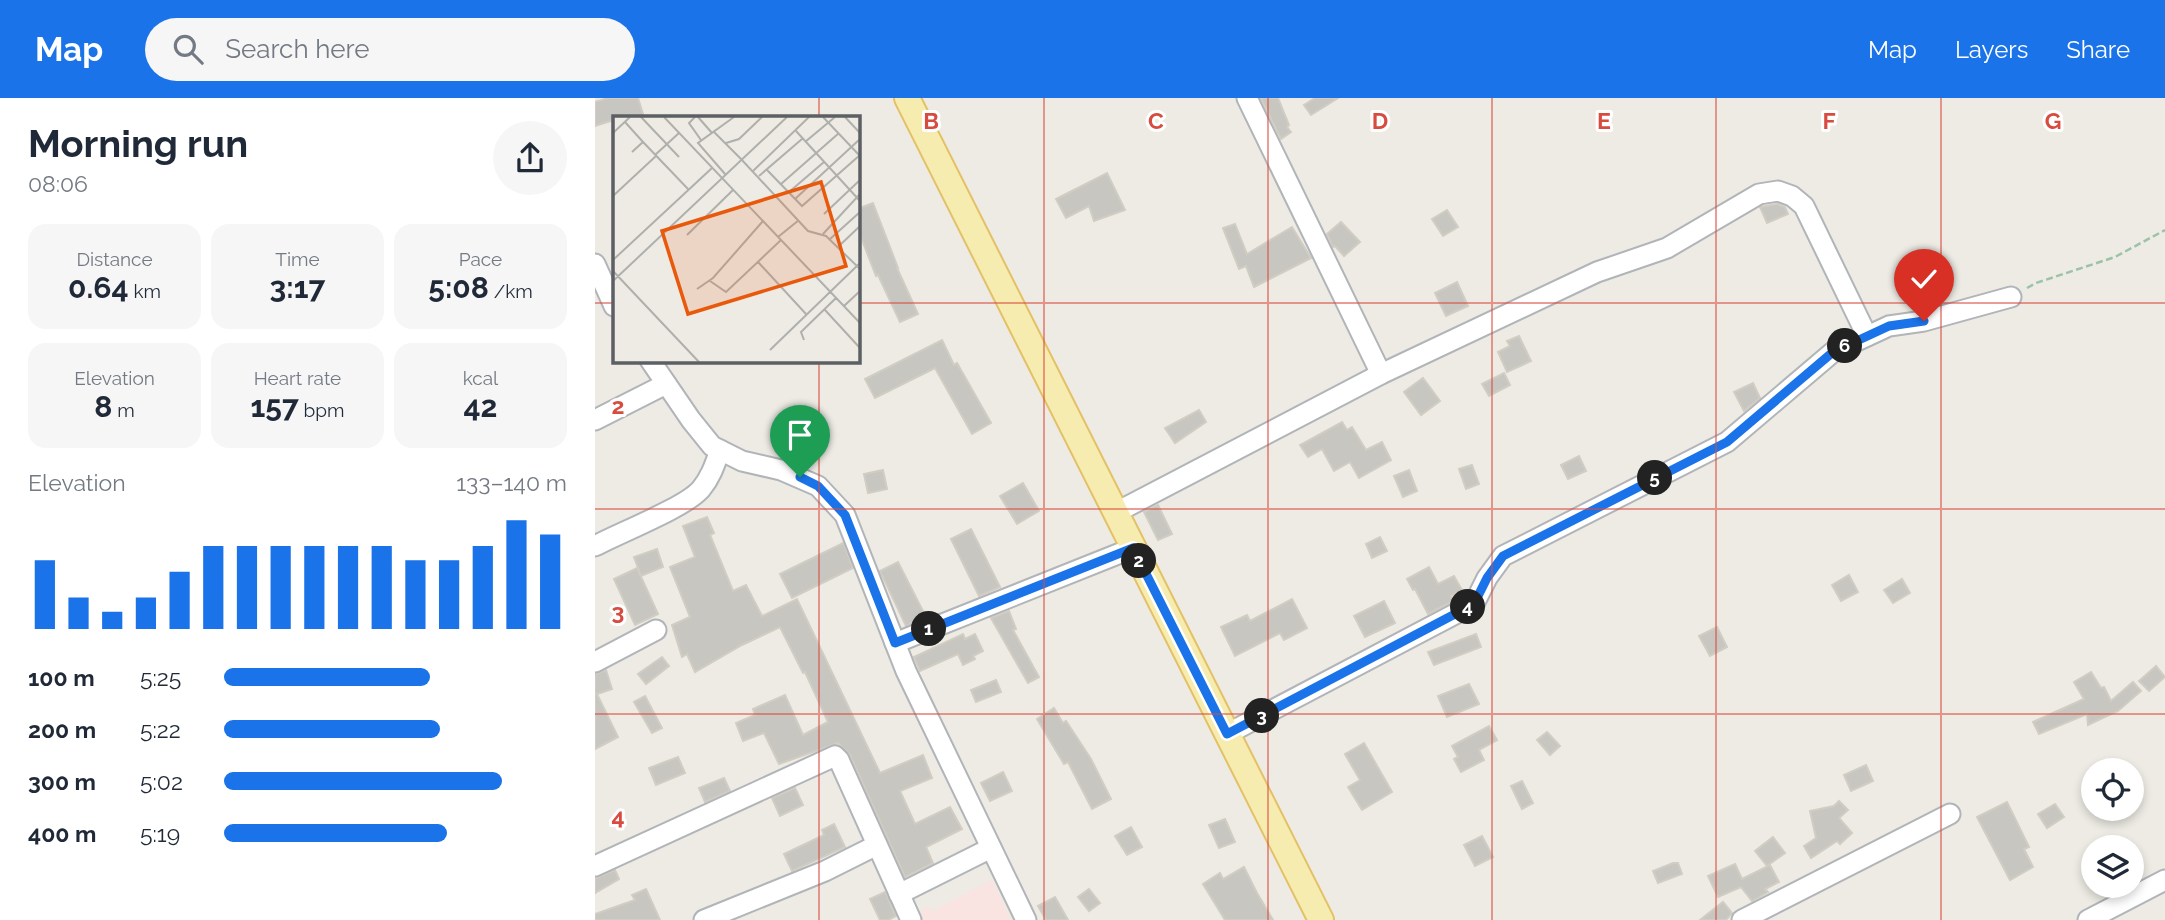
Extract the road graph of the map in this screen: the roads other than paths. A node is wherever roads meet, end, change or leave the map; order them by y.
1 (907, 98) edge
2 (1247, 98) edge
3 (595, 264) edge
4 (2011, 297) road end
5 (606, 303) edge
6 (1867, 336) junction
7 (651, 362) edge
8 (1381, 374) junction
9 (666, 384) junction
10 (595, 420) edge
11 (720, 450) junction
12 (1115, 513) junction
13 (595, 546) edge
14 (1133, 548) junction
15 (656, 630) dead end
16 (895, 643) junction
17 (595, 662) edge
18 (1227, 734) junction
19 (1950, 814) dead end
20 (877, 845) junction
21 (992, 848) junction
22 (595, 866) edge
23 (2165, 880) edge
24 (899, 894) junction
25 (704, 920) edge
26 (911, 920) edge
27 (1026, 920) edge
28 (1321, 920) edge
29 (1742, 920) edge
30 (2088, 920) edge

1 - 12 main road
2 - 8 street
3 - 5 street
4 - 6 street
6 - 8 street
6 - 18 street
7 - 9 street
8 - 12 street
9 - 10 street
9 - 11 street
11 - 13 street
11 - 16 street
12 - 14 main road
14 - 16 street
14 - 18 main road
15 - 17 street
16 - 21 street
18 - 28 main road
19 - 29 street
20 - 22 street
20 - 24 street
20 - 25 street
21 - 24 street
21 - 27 street
23 - 30 street
24 - 26 street

